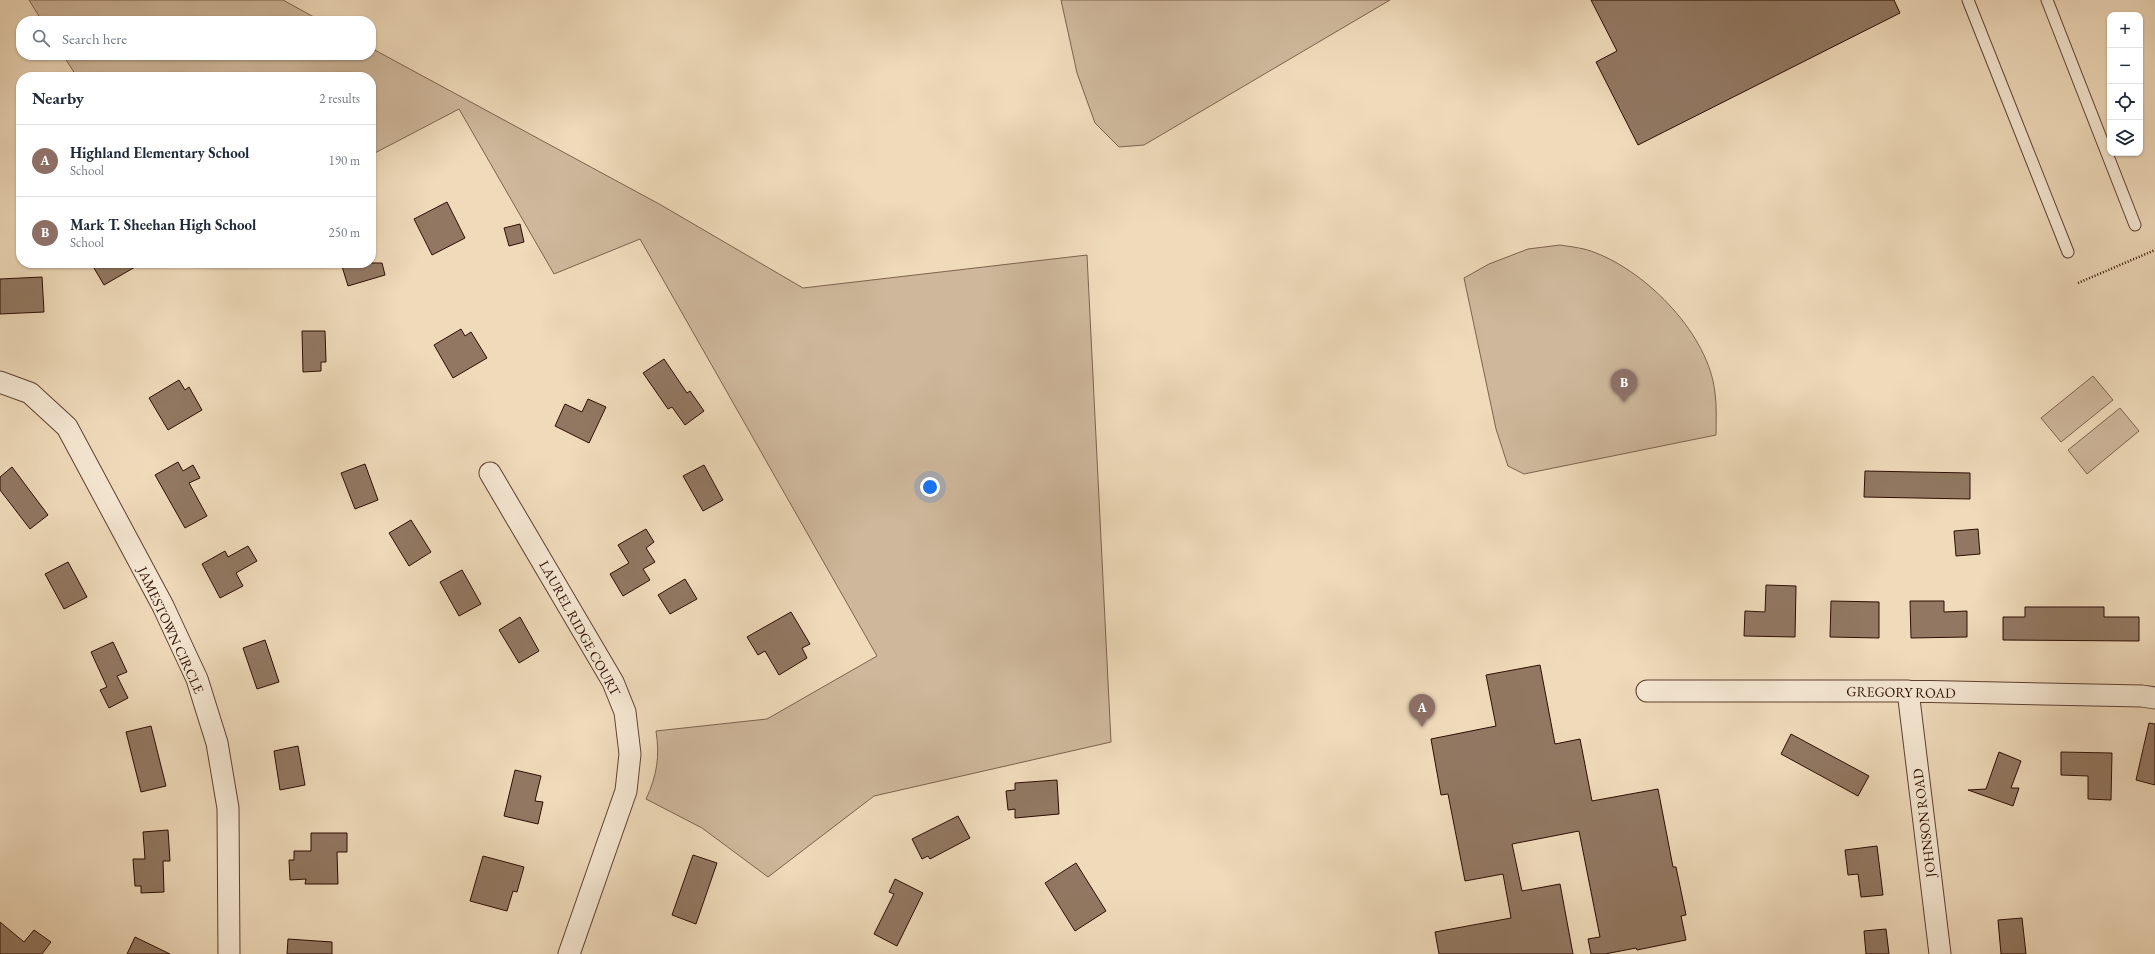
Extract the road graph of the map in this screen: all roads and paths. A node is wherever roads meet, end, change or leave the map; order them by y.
1 (1968, 0) edge
2 (2047, 0) edge
3 (2135, 225) dead end
4 (2155, 250) edge
5 (2068, 252) dead end
6 (2078, 283) dead end
7 (0, 382) edge
8 (490, 473) dead end
9 (1647, 691) dead end
10 (1908, 691) junction
11 (2155, 698) edge
12 (229, 954) edge
13 (569, 954) edge
14 (1940, 954) edge

1 - 5 lane
2 - 3 lane
4 - 6 path
7 - 12 street, JAMESTOWN CIRCLE
8 - 13 street, LAUREL RIDGE COURT
9 - 10 street, GREGORY ROAD
10 - 11 street, GREGORY ROAD
10 - 14 street, JOHNSON ROAD

